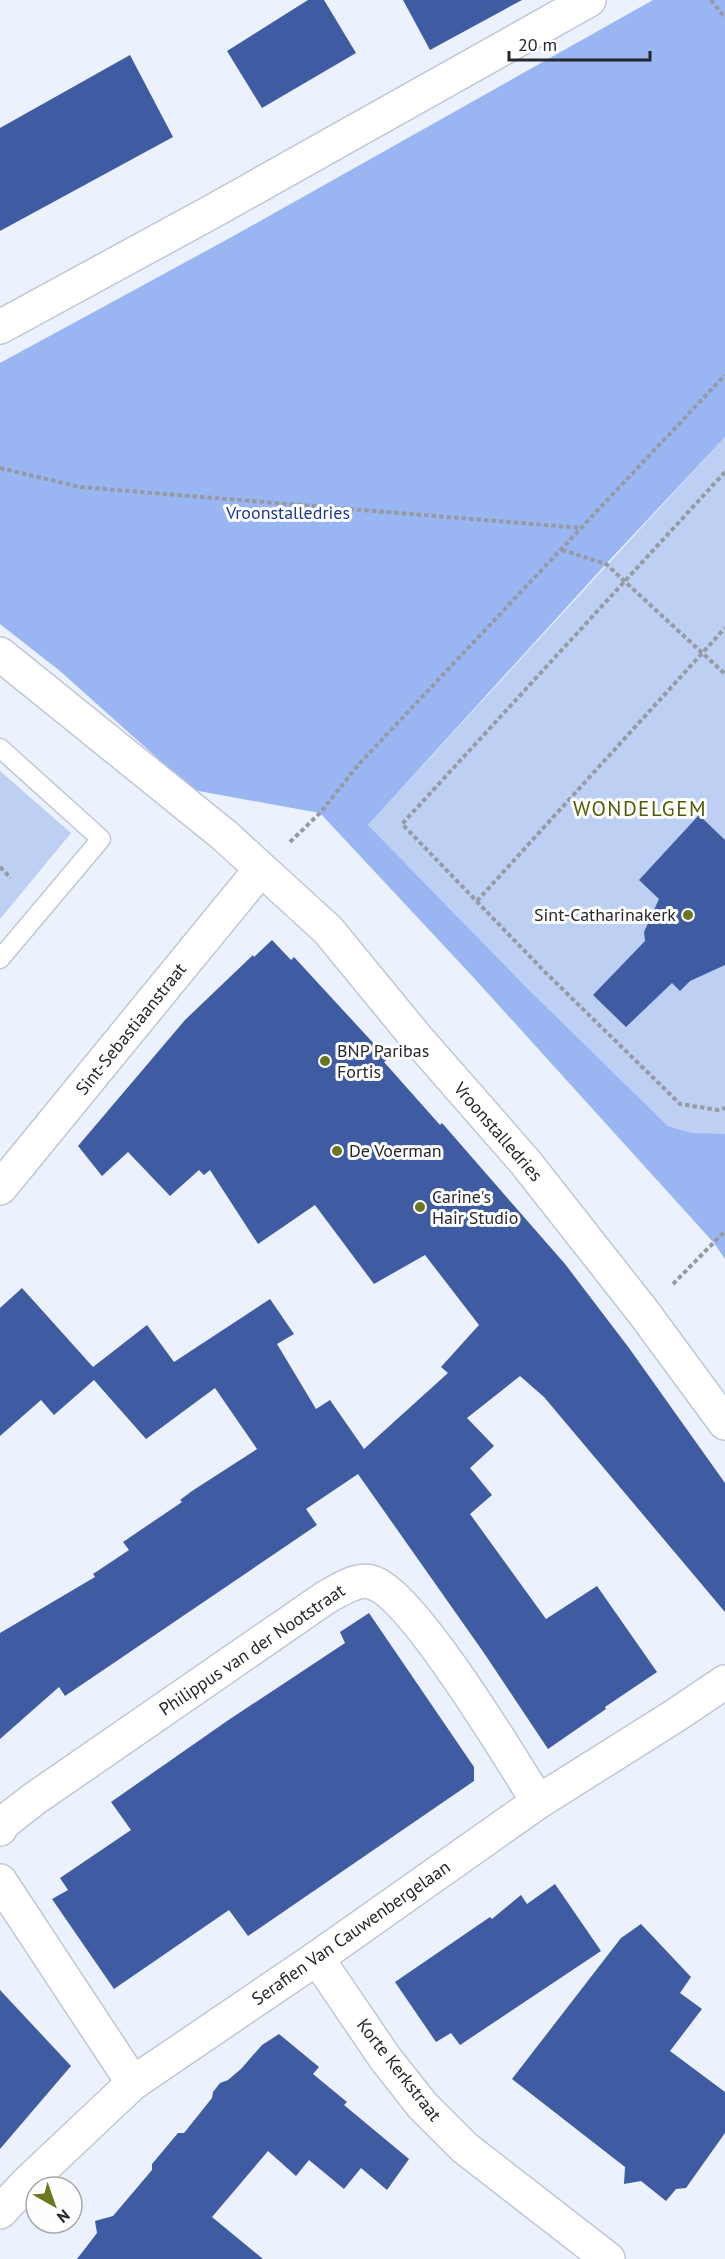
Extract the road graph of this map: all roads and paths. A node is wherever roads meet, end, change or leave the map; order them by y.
1 (589, 0) edge
2 (711, 0) edge
3 (725, 18) edge
4 (0, 327) edge
5 (725, 375) edge
6 (0, 468) edge
7 (725, 472) edge
8 (582, 528) junction
9 (562, 550) junction
10 (624, 581) junction
11 (725, 628) edge
12 (702, 652) junction
13 (0, 654) edge
14 (725, 674) edge
15 (0, 748) edge
16 (0, 867) edge
17 (261, 869) junction
18 (11, 878) dead end
19 (477, 901) junction
20 (0, 959) edge
21 (725, 1108) edge
22 (0, 1188) edge
23 (725, 1231) edge
24 (645, 1313) junction
25 (725, 1423) edge
26 (725, 1682) edge
27 (538, 1802) junction
28 (0, 1829) edge
29 (0, 1881) edge
30 (317, 1958) junction
31 (133, 2083) junction
32 (0, 2212) edge
33 (608, 2259) edge

1 - 4 street
2 - 3 path
5 - 8 path
6 - 8 path
7 - 10 path
8 - 9 path
9 - 10 path
9 - 17 path
10 - 12 path
10 - 19 path
11 - 12 path
12 - 14 path
12 - 19 path
13 - 17 street, Vroonstalledries
15 - 20 lane
16 - 18 path
17 - 22 street, Sint-Sebastiaanstraat
17 - 24 street, Vroonstalledries
19 - 21 path
23 - 24 path
24 - 25 street, Vroonstalledries
26 - 27 street, Serafien Van Cauwenbergelaan
27 - 28 street, Philippus van der Nootstraat
27 - 30 street, Serafien Van Cauwenbergelaan
29 - 31 street
30 - 31 street, Serafien Van Cauwenbergelaan
30 - 33 street, Korte Kerkstraat
31 - 32 street, Serafien Van Cauwenbergelaan

